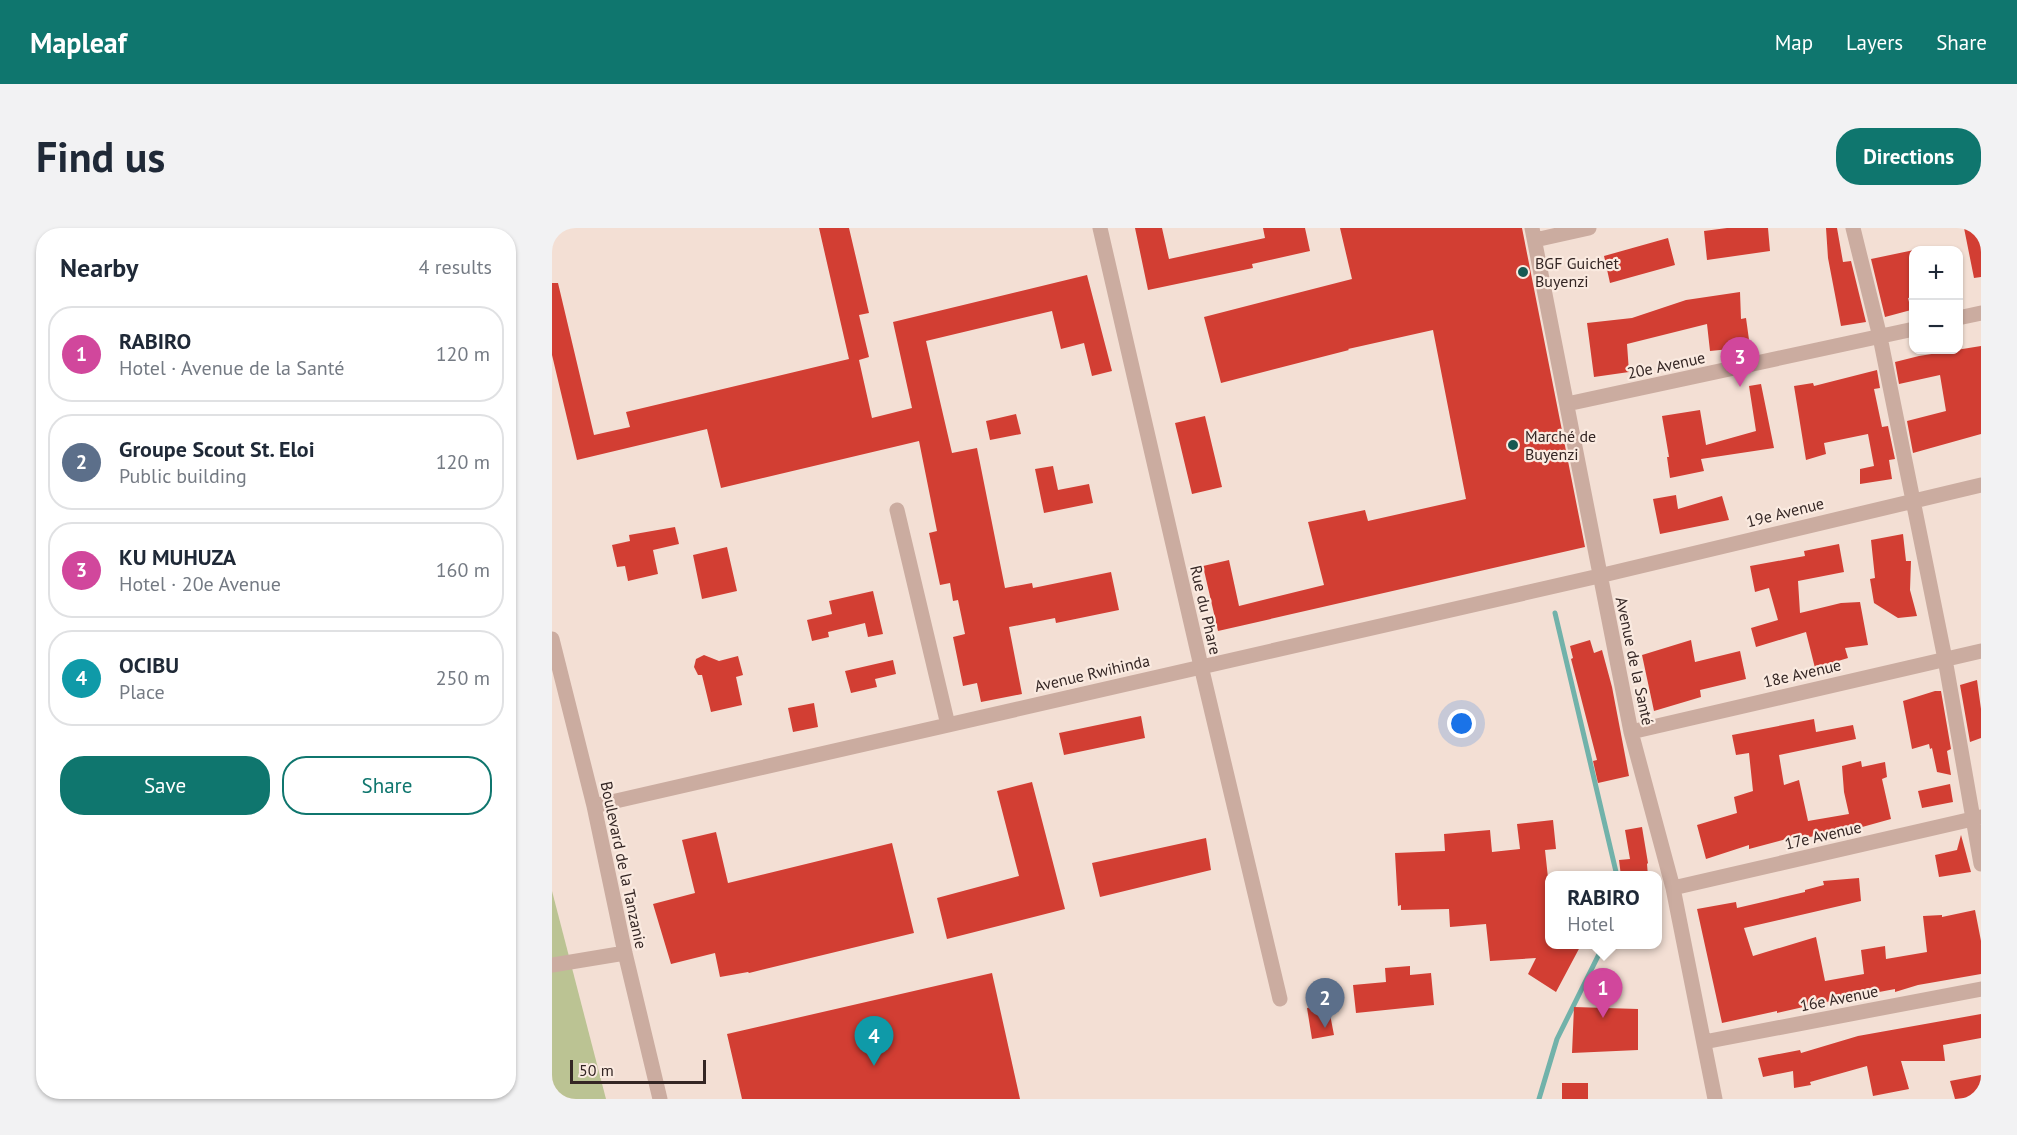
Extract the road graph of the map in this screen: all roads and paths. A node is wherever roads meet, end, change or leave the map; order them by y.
1 (1100, 228) edge
2 (1589, 228) edge
3 (1852, 228) edge
4 (1533, 234) edge
5 (1981, 313) edge
6 (1963, 317) edge
7 (1909, 330) edge
8 (1880, 337) junction
9 (1567, 404) junction
10 (1981, 485) edge
11 (1913, 500) junction
12 (897, 510) dead end
13 (1599, 576) junction
14 (552, 639) edge
15 (1981, 651) edge
16 (1945, 659) junction
17 (1201, 666) junction
18 (948, 725) junction
19 (1630, 732) junction
20 (594, 806) junction
21 (1977, 818) edge
22 (1981, 864) edge
23 (1673, 888) junction
24 (625, 953) junction
25 (552, 965) edge
26 (1981, 989) edge
27 (1280, 999) dead end
28 (1704, 1042) junction
29 (660, 1099) edge
30 (1715, 1099) edge

1 - 17 street, Rue du Phare
2 - 4 street
3 - 8 street
4 - 9 street, Avenue de la Santé
5 - 6 street
7 - 8 street, 20e Avenue
8 - 9 street, 20e Avenue
8 - 11 street
9 - 13 street, Avenue de la Santé
10 - 11 street, 19e Avenue
11 - 13 street, 19e Avenue
11 - 16 street
12 - 18 street
13 - 17 street, Avenue Rwihinda
13 - 19 street, Avenue de la Santé
14 - 20 street, Boulevard de la Tanzanie
15 - 16 street, 18e Avenue
16 - 19 street, 18e Avenue
16 - 21 street
17 - 18 street, Avenue Rwihinda
17 - 27 street, Rue du Phare
18 - 20 street, Avenue Rwihinda
19 - 23 street, Avenue de la Santé
20 - 24 street, Boulevard de la Tanzanie
21 - 22 street
21 - 23 street, 17e Avenue
23 - 28 street, Avenue de la Santé
24 - 25 street
24 - 29 street, Boulevard de la Tanzanie
26 - 28 street, 16e Avenue
28 - 30 street, Avenue de la Santé

